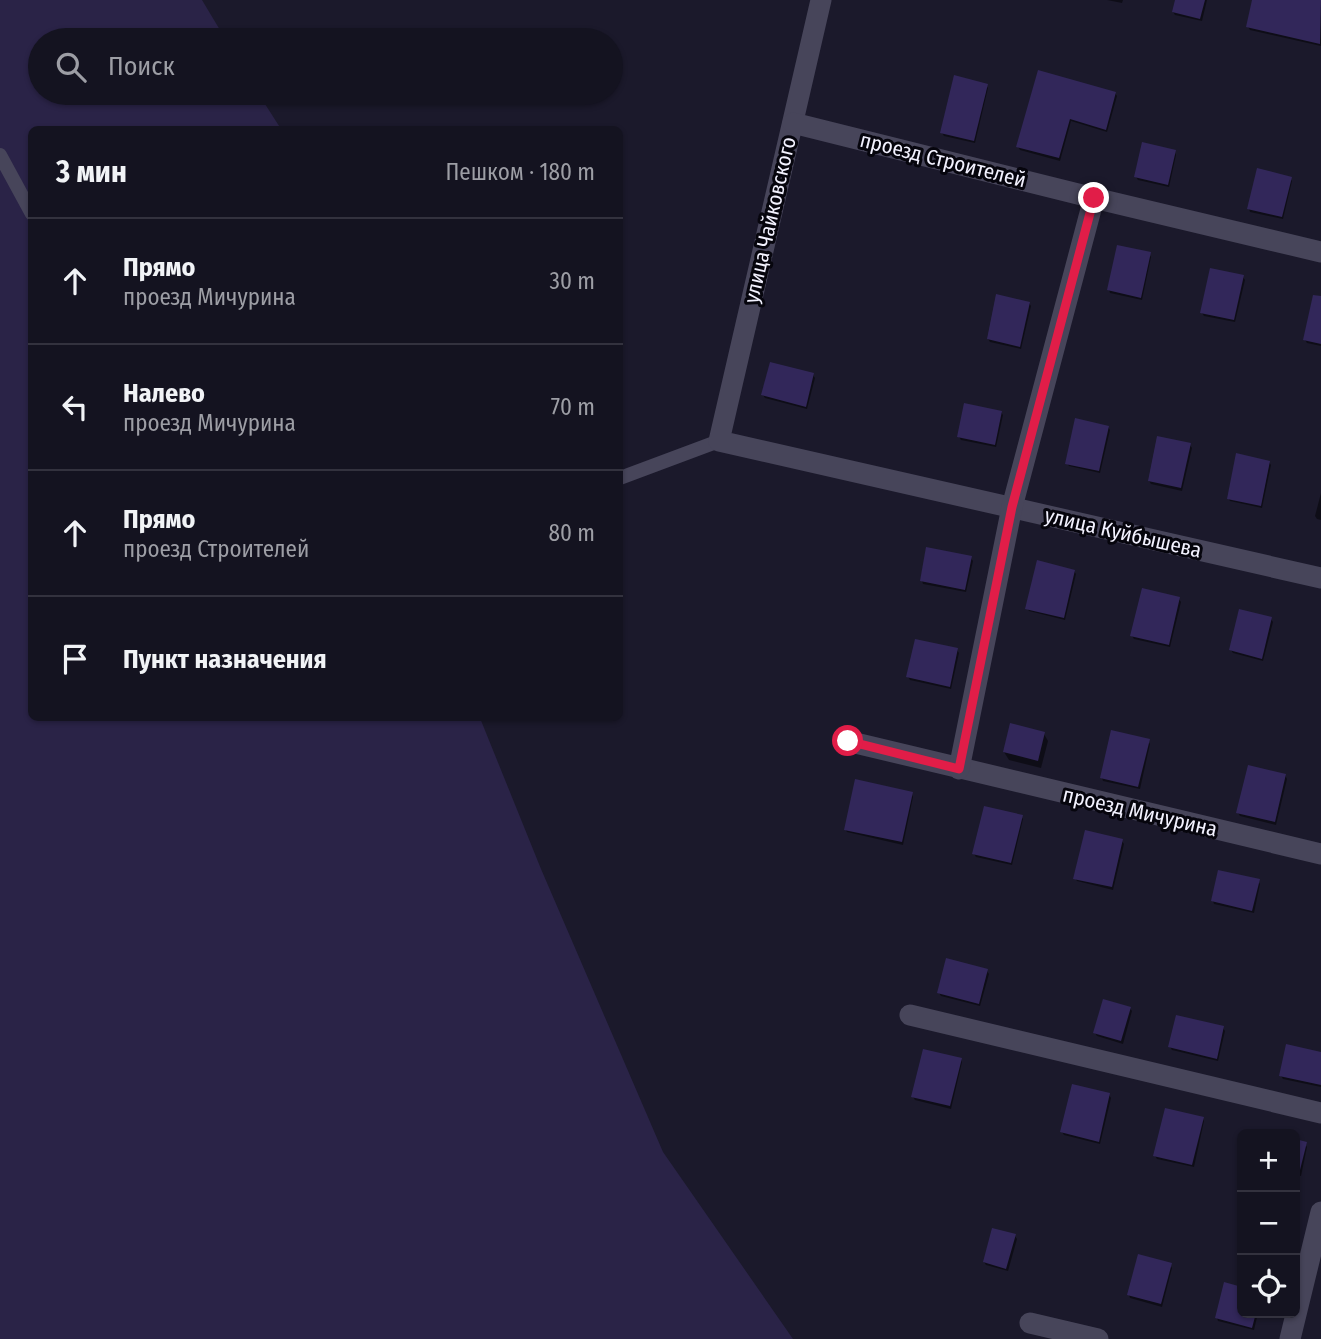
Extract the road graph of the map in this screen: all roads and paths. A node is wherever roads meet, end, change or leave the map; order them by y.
1 (821, 0) edge
2 (793, 123) junction
3 (0, 155) edge
4 (1094, 198) junction
5 (28, 207) edge
6 (1321, 252) edge
7 (719, 441) junction
8 (623, 477) edge
9 (1012, 507) junction
10 (1321, 579) edge
11 (848, 741) dead end
12 (959, 769) junction
13 (1321, 854) edge
14 (910, 1015) dead end
15 (1321, 1113) edge
16 (1321, 1212) edge
17 (1030, 1323) dead end
18 (1098, 1339) edge
19 (1290, 1339) edge

1 - 2 street, улица Чайковского
2 - 4 street, проезд Строителей
2 - 7 street, улица Чайковского
3 - 5 lane
4 - 6 street, проезд Строителей
4 - 9 street
7 - 8 lane
7 - 9 street, улица Куйбышева
9 - 10 street, улица Куйбышева
9 - 12 street
11 - 12 street, проезд Мичурина
12 - 13 street, проезд Мичурина
14 - 15 street
16 - 19 street
17 - 18 street

